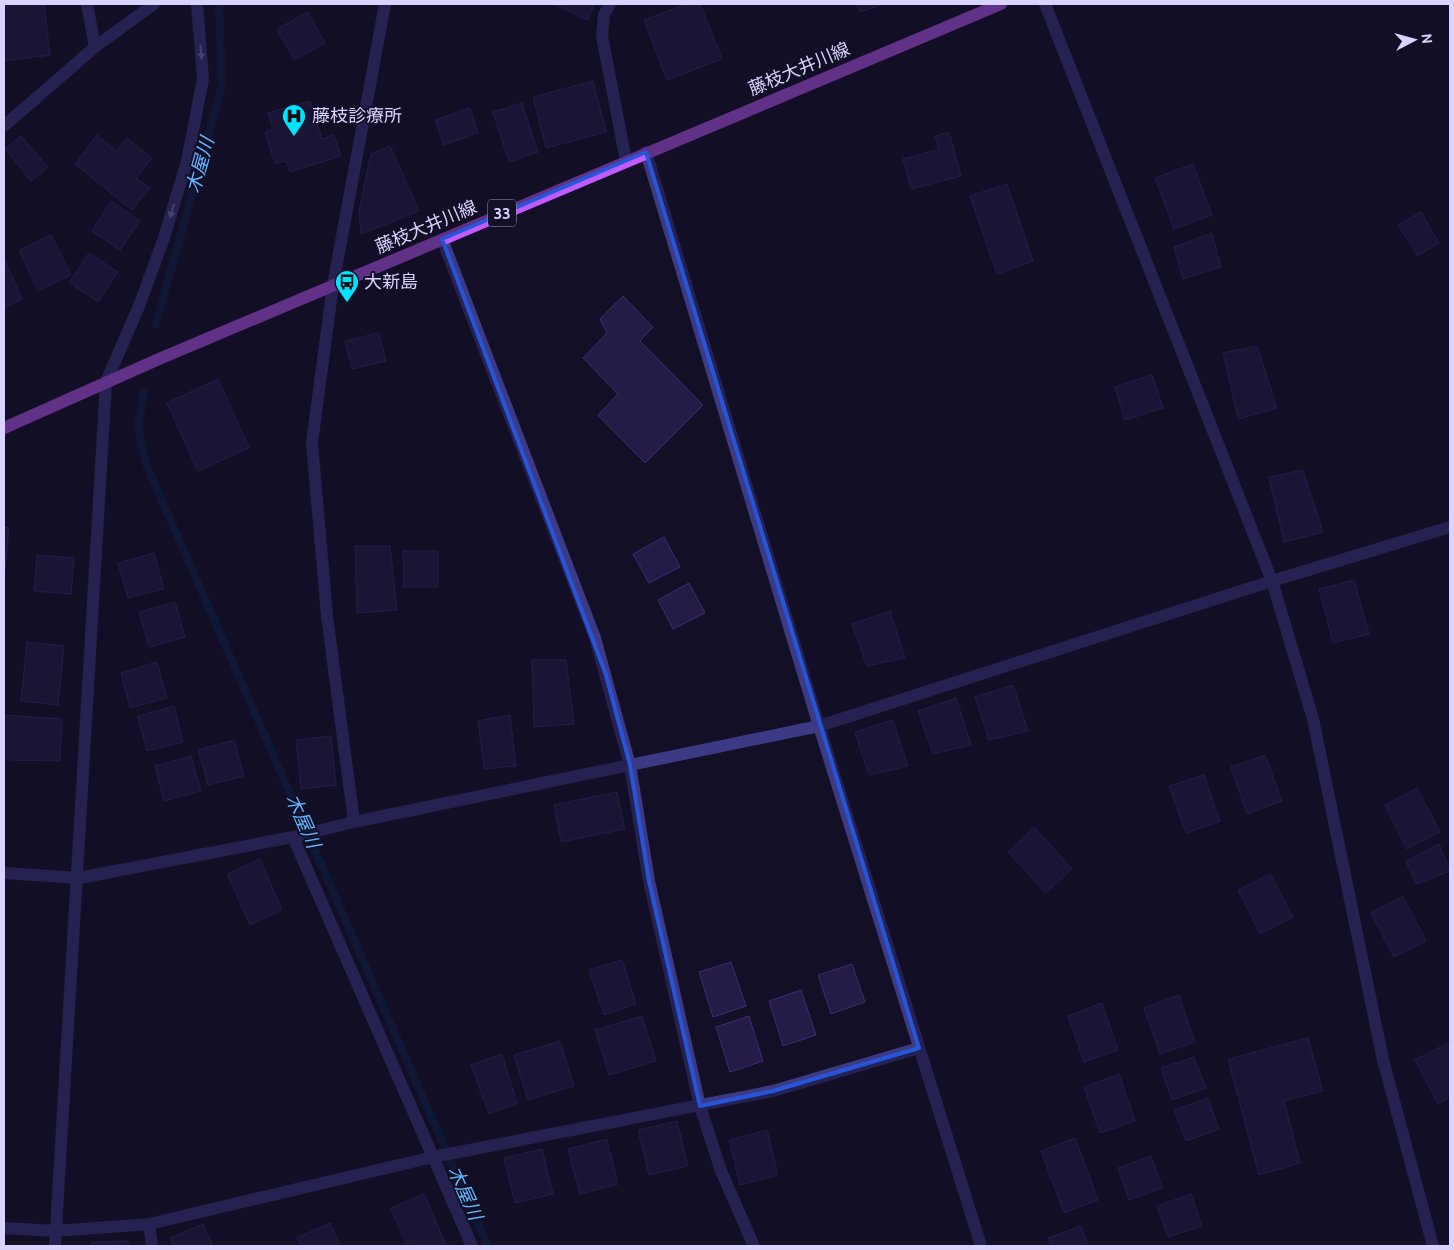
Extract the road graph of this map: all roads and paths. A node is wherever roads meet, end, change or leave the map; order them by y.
1 (87, 4) edge
2 (154, 4) edge
3 (197, 4) edge
4 (384, 4) edge
5 (610, 4) edge
6 (1001, 4) edge
7 (1045, 4) edge
8 (95, 47) junction
9 (4, 126) edge
10 (646, 152) junction
11 (626, 161) junction
12 (442, 239) junction
13 (333, 285) junction
14 (106, 382) junction
15 (4, 428) edge
16 (1450, 528) edge
17 (1272, 581) junction
18 (819, 726) junction
19 (630, 765) junction
20 (354, 822) junction
21 (297, 836) junction
22 (4, 873) edge
23 (79, 878) junction
24 (919, 1048) junction
25 (700, 1106) junction
26 (437, 1157) junction
27 (150, 1224) junction
28 (4, 1228) edge
29 (56, 1231) junction
30 (56, 1246) edge
31 (152, 1246) edge
32 (472, 1246) edge
33 (754, 1246) edge
34 (981, 1246) edge
35 (1433, 1246) edge

1 - 8 street
2 - 8 street
3 -> 14 street
4 - 13 street
5 - 11 street
6 - 10 main road, 藤枝大井川線 / 33
7 - 17 street
8 - 9 street
10 - 11 main road, 藤枝大井川線 / 33
10 - 18 street
11 - 12 main road, 藤枝大井川線 / 33
12 - 13 main road, 藤枝大井川線 / 33
12 - 19 street
13 - 14 main road, 藤枝大井川線 / 33
13 - 20 street
14 - 15 main road, 藤枝大井川線 / 33
14 - 23 street
16 - 17 street
17 - 18 street
17 - 35 street
18 - 19 street
18 - 24 street
19 - 20 street
19 - 25 street
20 - 21 street
21 - 23 street
21 - 26 street
22 - 23 street
23 - 29 street
24 - 25 street
24 - 34 street
25 - 26 street
25 - 33 street
26 - 27 street
26 - 32 street
27 - 29 street
27 - 31 street
28 - 29 street
29 - 30 street

